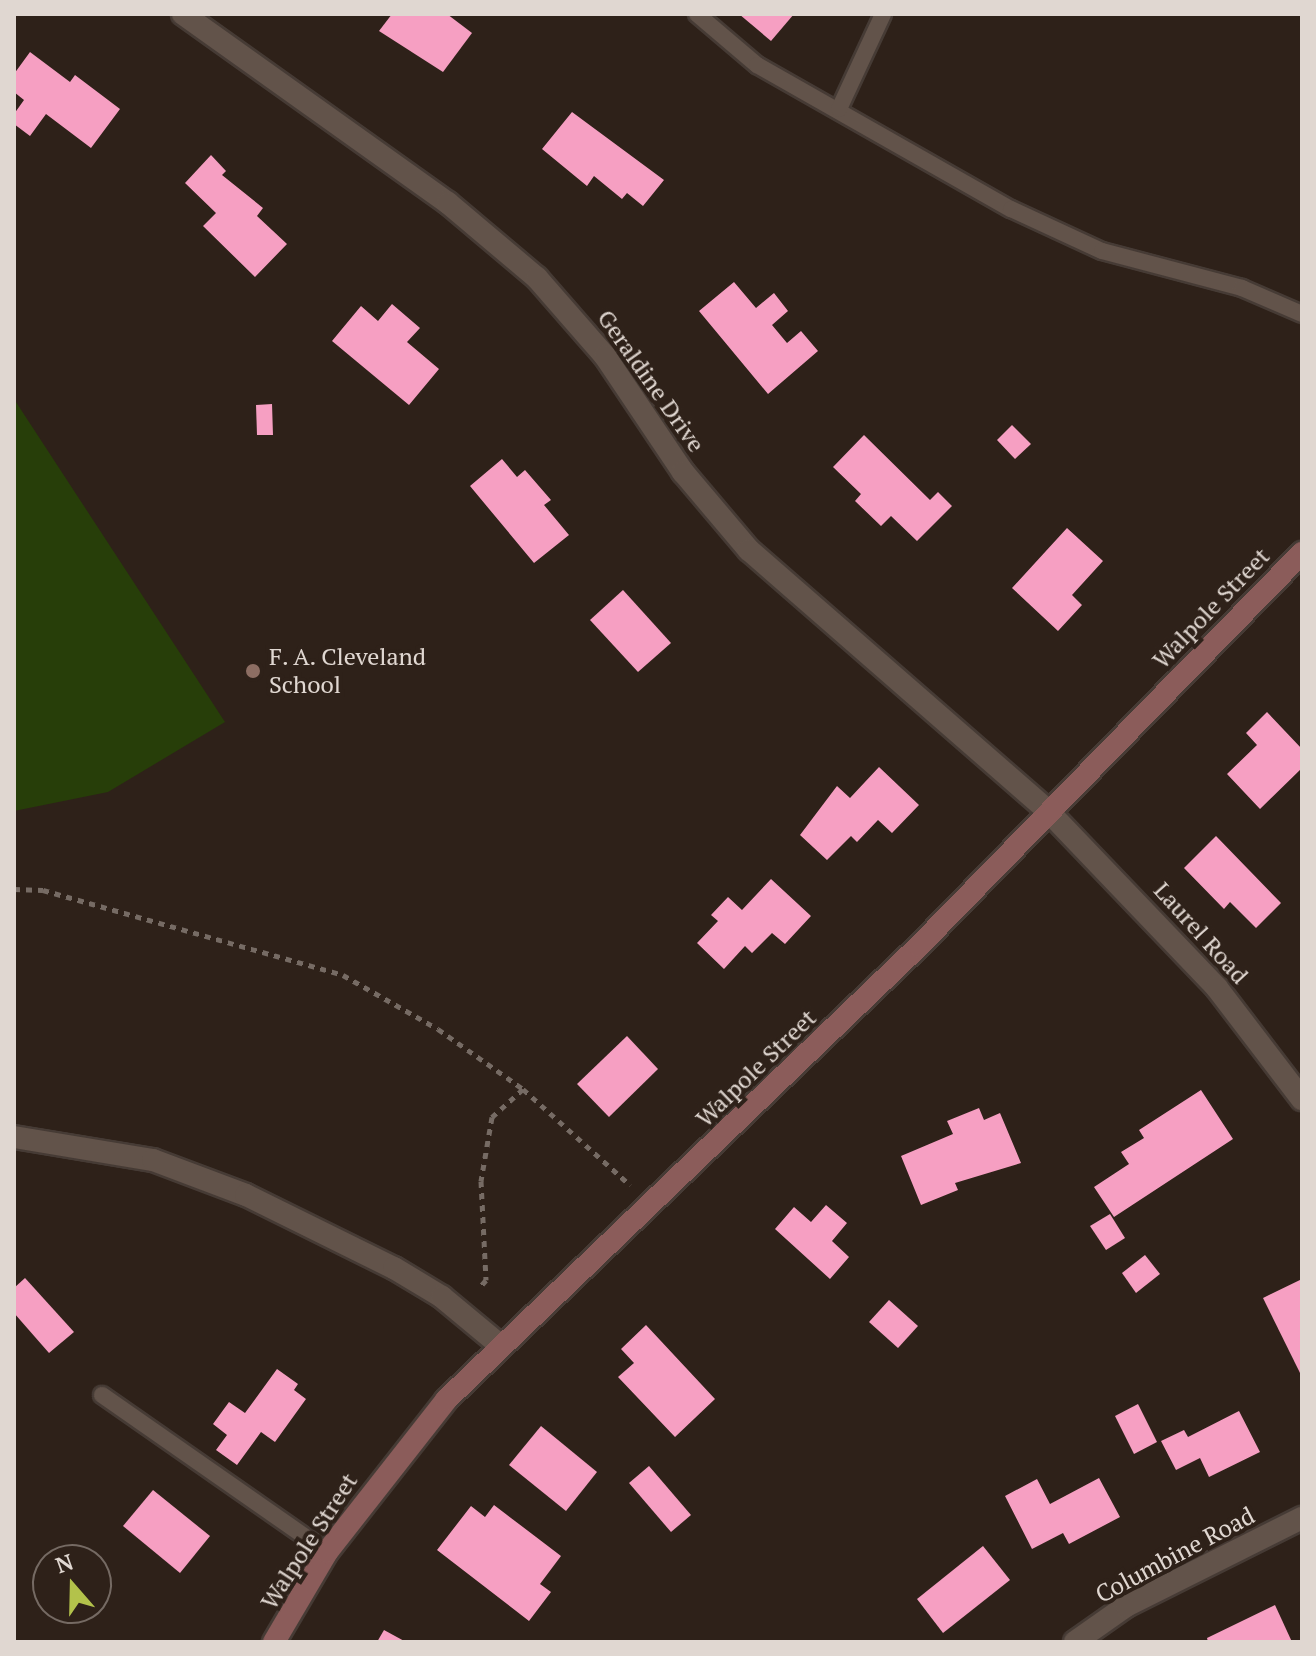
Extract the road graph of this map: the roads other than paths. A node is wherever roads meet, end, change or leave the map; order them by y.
1 (183, 14) edge
2 (697, 14) edge
3 (883, 14) edge
4 (839, 109) junction
5 (1302, 314) edge
6 (1302, 553) edge
7 (1049, 812) junction
8 (1302, 1099) edge
9 (14, 1137) edge
10 (501, 1346) junction
11 (102, 1395) dead end
12 (1302, 1518) edge
13 (327, 1552) junction
14 (274, 1642) edge
15 (1075, 1642) edge

1 - 7 street, Geraldine Drive
2 - 4 lane
3 - 4 lane
4 - 5 lane
6 - 7 main road, Walpole Street
7 - 8 street, Laurel Road
7 - 10 main road, Walpole Street
9 - 10 street
10 - 13 main road, Walpole Street
11 - 13 lane
12 - 15 street, Columbine Road
13 - 14 main road, Walpole Street

